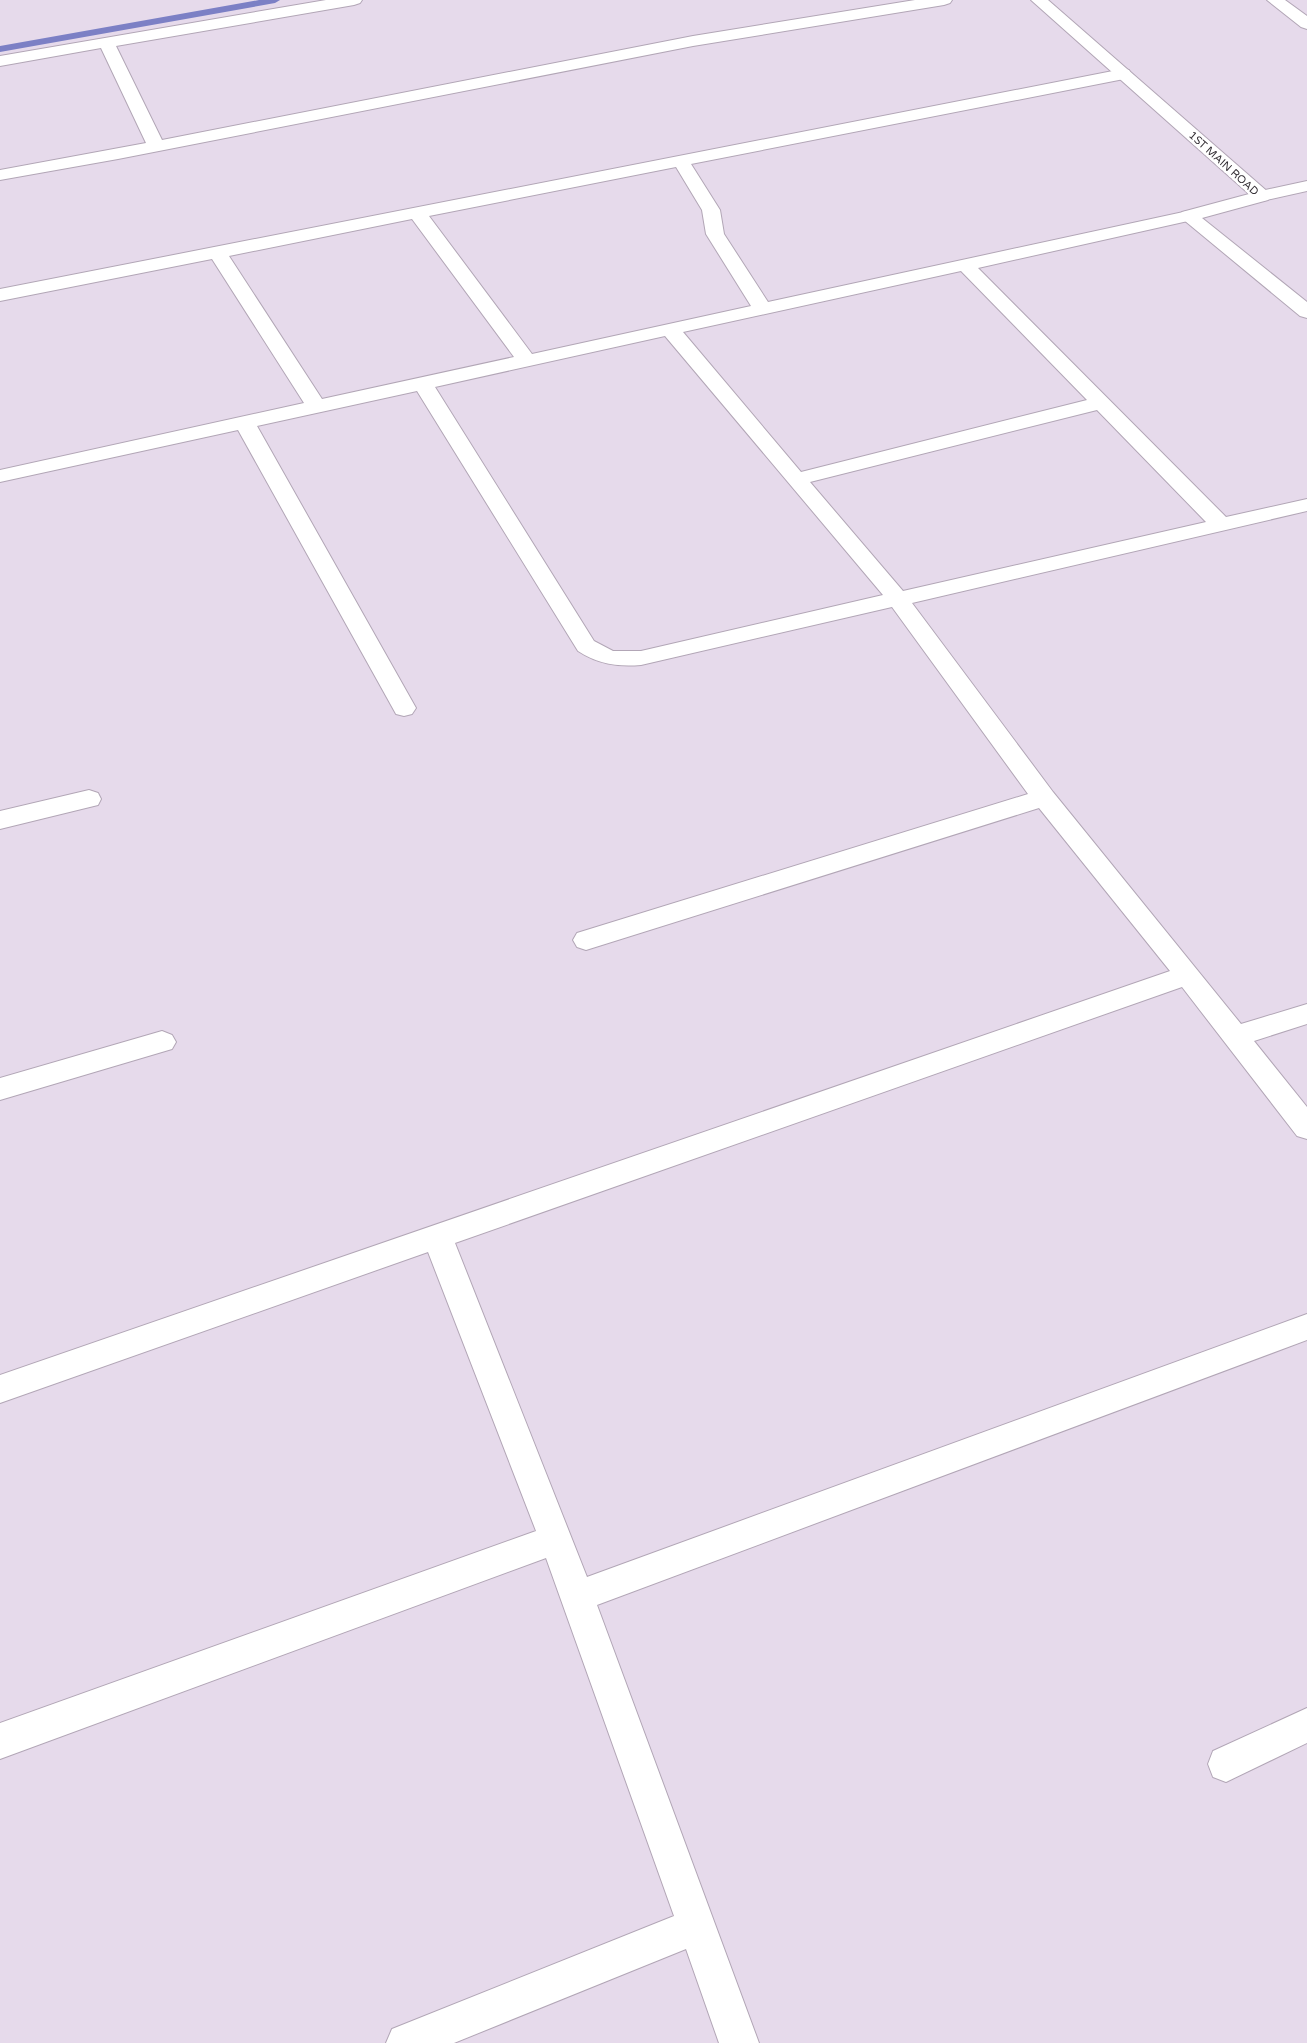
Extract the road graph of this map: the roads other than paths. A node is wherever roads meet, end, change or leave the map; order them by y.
1 (354, 0) edge
2 (944, 0) edge
3 (1038, 0) edge
4 (1275, 0) edge
5 (1307, 9) edge
6 (1289, 12) junction
7 (1307, 24) edge
8 (107, 43) junction
9 (0, 61) edge
10 (1123, 74) junction
11 (156, 146) junction
12 (681, 162) junction
13 (0, 175) edge
14 (1307, 186) edge
15 (1262, 196) junction
16 (417, 213) junction
17 (1188, 216) junction
18 (217, 252) junction
19 (965, 265) junction
20 (0, 295) edge
21 (763, 310) junction
22 (1307, 312) edge
23 (670, 330) junction
24 (527, 361) junction
25 (423, 384) junction
26 (1101, 403) junction
27 (317, 407) junction
28 (244, 422) junction
29 (0, 476) edge
30 (797, 479) junction
31 (1307, 505) edge
32 (1221, 525) junction
33 (898, 599) junction
34 (404, 708) dead end
35 (1044, 798) junction
36 (89, 799) dead end
37 (0, 820) edge
38 (586, 940) dead end
39 (1188, 975) junction
40 (1307, 1014) edge
41 (1235, 1036) junction
42 (162, 1042) dead end
43 (0, 1090) edge
44 (1307, 1128) edge
45 (437, 1236) junction
46 (1307, 1327) edge
47 (0, 1389) edge
48 (556, 1539) junction
49 (576, 1598) junction
50 (1307, 1725) edge
51 (0, 1741) edge
52 (1226, 1764) dead end
53 (695, 1926) junction
54 (406, 2043) edge
55 (739, 2043) edge

1 - 8 street
2 - 11 street
3 - 10 street, 1ST MAIN ROAD
4 - 6 street
5 - 6 street
6 - 7 street
8 - 9 street
8 - 11 street
10 - 12 street
10 - 15 street, 1ST MAIN ROAD
11 - 13 street
12 - 16 street
12 - 21 street
14 - 15 street
15 - 17 street, 1ST MAIN ROAD
16 - 18 street
16 - 24 street
17 - 19 street, 1ST MAIN ROAD
17 - 22 street
18 - 20 street
18 - 27 street
19 - 21 street, 1ST MAIN ROAD
19 - 26 street
21 - 23 street, 1ST MAIN ROAD
23 - 24 street, 1ST MAIN ROAD
23 - 30 street
24 - 25 street, 1ST MAIN ROAD
25 - 27 street, 1ST MAIN ROAD
25 - 33 street
26 - 30 street
26 - 32 street
27 - 28 street, 1ST MAIN ROAD
28 - 29 street, 1ST MAIN ROAD
28 - 34 street
30 - 33 street
31 - 32 street
32 - 33 street
33 - 35 street
35 - 38 street
35 - 39 street
36 - 37 street
39 - 41 street
39 - 45 street
40 - 41 street
41 - 44 street
42 - 43 street
45 - 47 street
45 - 48 street
46 - 49 street
48 - 49 street
48 - 51 street
49 - 53 street
50 - 52 street
53 - 54 street
53 - 55 street

